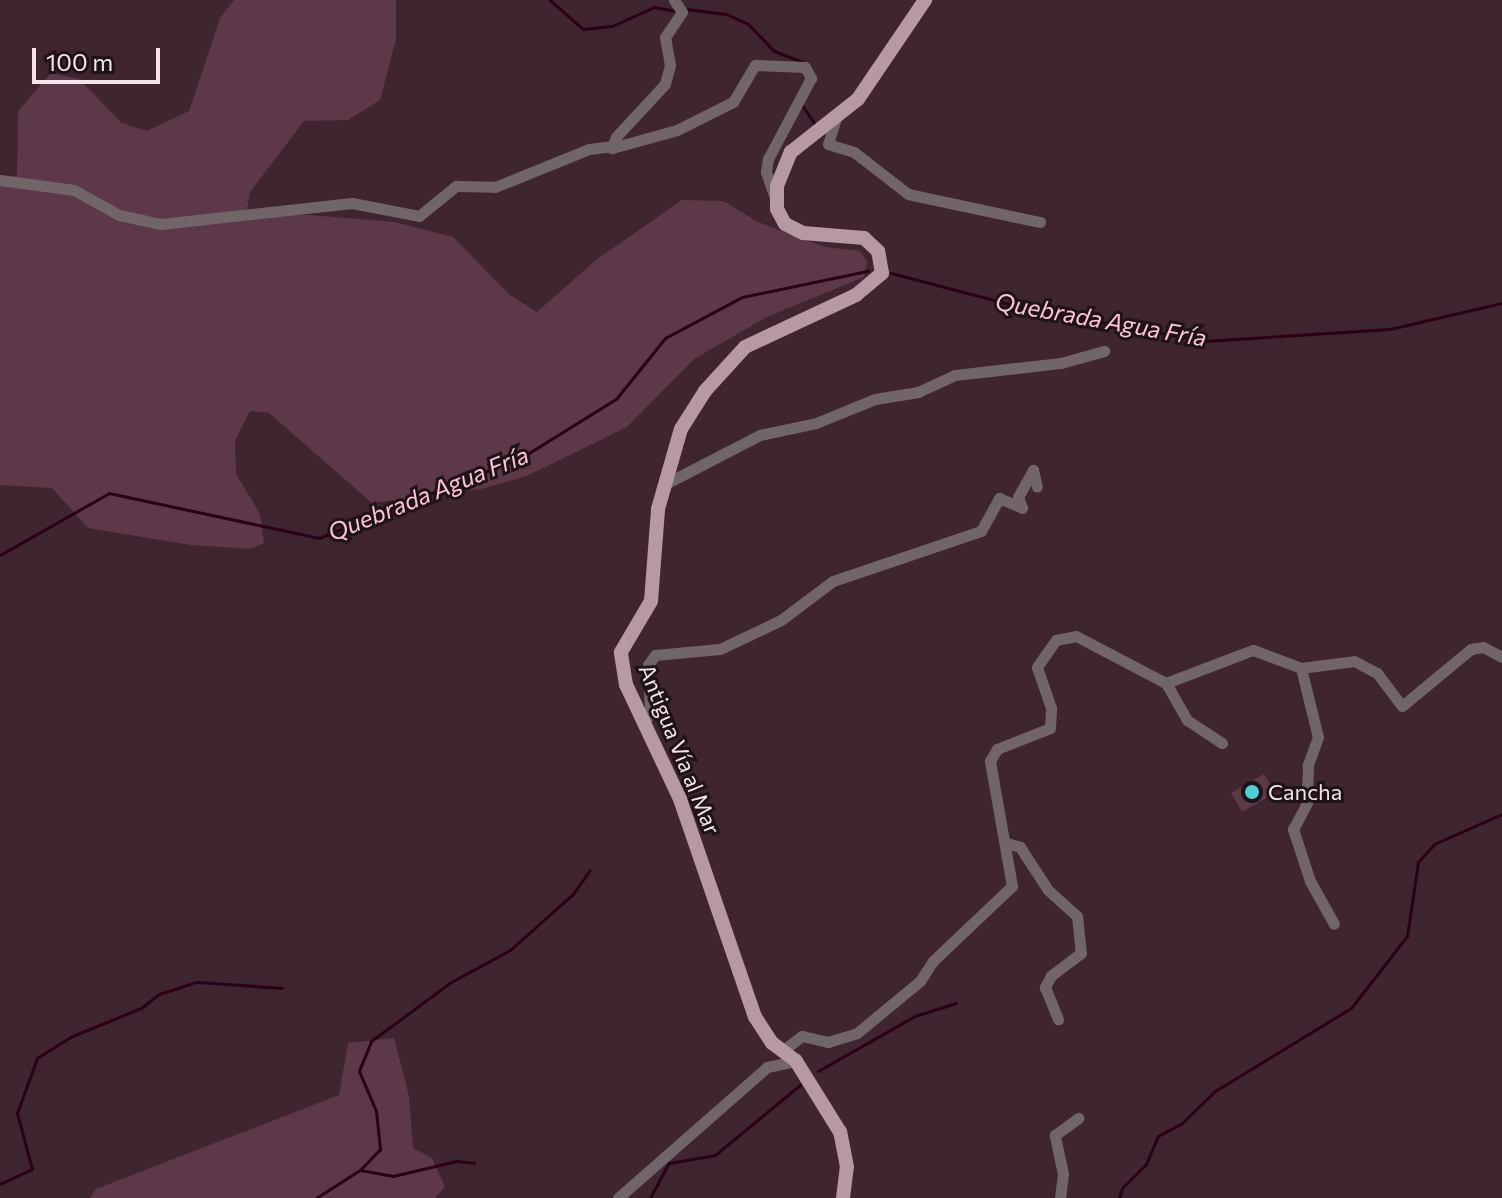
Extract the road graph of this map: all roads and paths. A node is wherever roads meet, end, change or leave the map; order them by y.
1 (674, 0) edge
2 (925, 0) edge
3 (836, 118) junction
4 (612, 146) junction
5 (0, 180) edge
6 (775, 198) junction
7 (1040, 222) dead end
8 (1104, 351) dead end
9 (665, 484) junction
10 (1037, 487) dead end
11 (1502, 657) edge
12 (1301, 668) junction
13 (1166, 683) junction
14 (644, 725) junction
15 (1222, 743) dead end
16 (1007, 843) junction
17 (1334, 924) dead end
18 (1058, 1020) dead end
19 (782, 1051) junction
20 (796, 1061) junction
21 (1078, 1118) dead end
22 (618, 1198) edge
23 (843, 1198) edge
24 (1060, 1198) edge

1 - 4 street
2 - 3 main road
3 - 6 main road
3 - 7 street
4 - 5 street
4 - 6 street
6 - 9 main road, Antigua Vía al Mar
8 - 9 street
9 - 14 main road, Antigua Vía al Mar
10 - 14 street
11 - 12 street
12 - 13 street
12 - 17 street
13 - 15 street
13 - 16 street
14 - 19 main road, Antigua Vía al Mar
16 - 18 street
16 - 19 street
19 - 20 main road, Antigua Vía al Mar
20 - 22 street
20 - 23 main road, Antigua Vía al Mar
21 - 24 street

